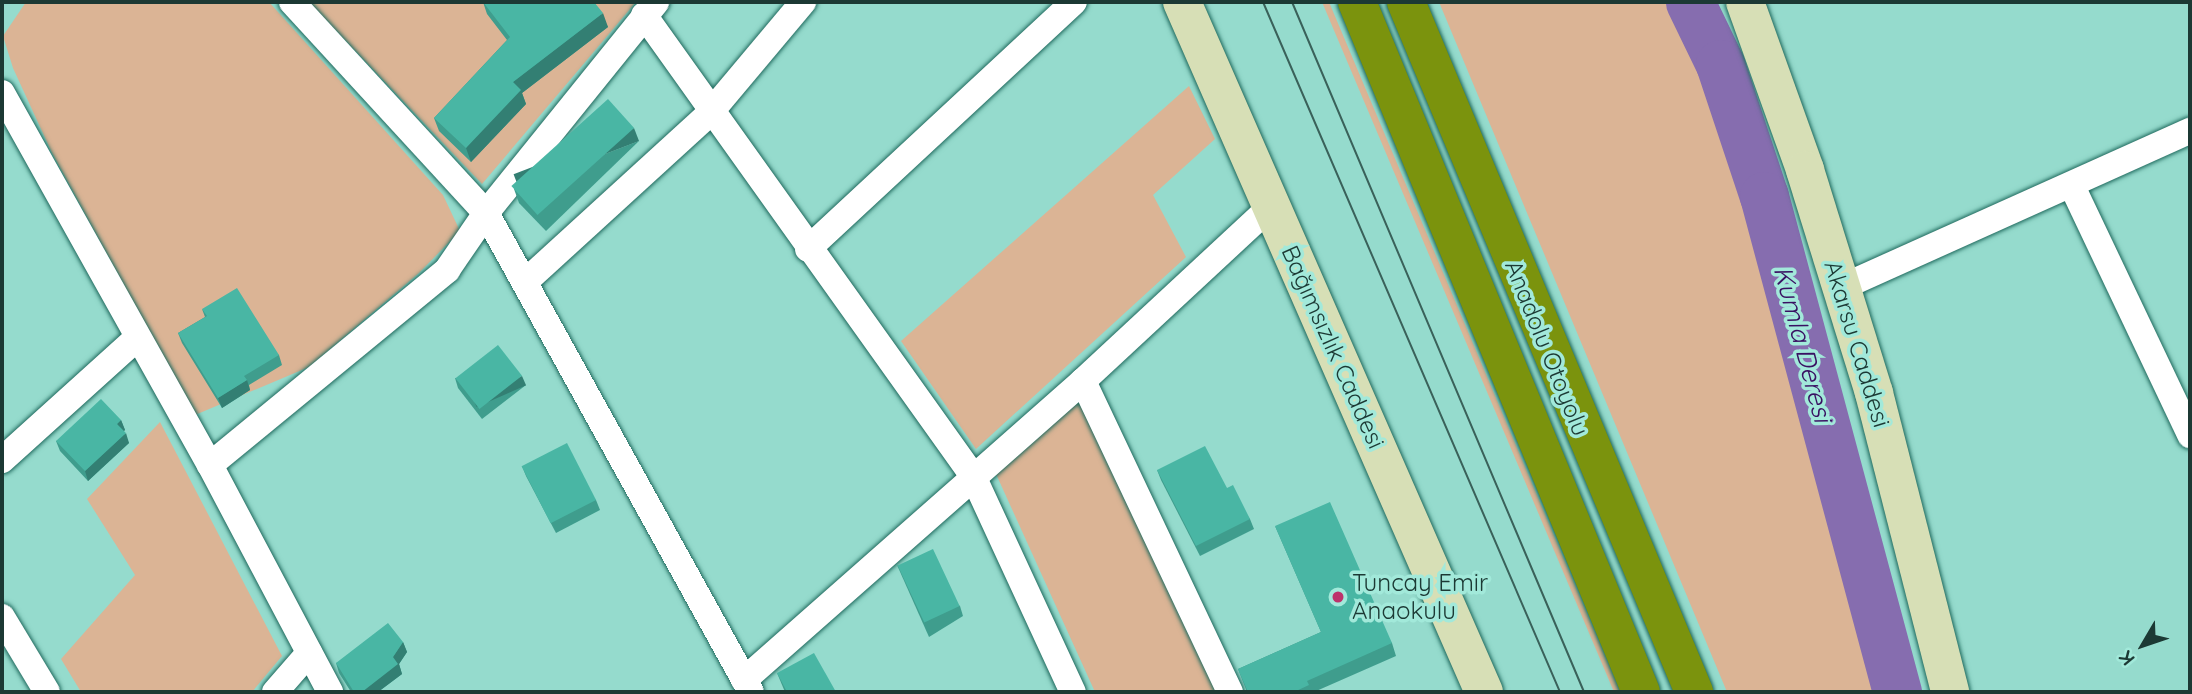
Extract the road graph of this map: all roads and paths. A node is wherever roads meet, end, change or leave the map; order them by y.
1 (292, 2) edge
2 (803, 2) edge
3 (1074, 2) edge
4 (1182, 2) edge
5 (1357, 2) edge
6 (1406, 2) edge
7 (1745, 2) edge
8 (650, 9) edge
9 (2, 93) edge
10 (710, 113) junction
11 (2190, 131) edge
12 (2072, 186) junction
13 (1271, 206) junction
14 (485, 213) junction
15 (808, 249) junction
16 (525, 282) junction
17 (1840, 288) junction
18 (136, 338) junction
19 (1083, 381) junction
20 (2190, 435) edge
21 (2, 460) edge
22 (210, 465) junction
23 (973, 476) junction
24 (5, 632) edge
25 (309, 653) junction
26 (747, 686) edge
27 (47, 692) edge
28 (275, 692) edge
29 (330, 692) edge
30 (1073, 692) edge
31 (1230, 692) edge
32 (1484, 692) edge
33 (1641, 692) edge
34 (1694, 692) edge
35 (1950, 692) edge

1 - 14 street
2 - 10 street
3 - 15 street
4 - 13 main road, Bağımsızlık Caddesi
5 - 33 highway, Anadolu Otoyolu
6 - 34 highway, Anadolu Otoyolu
7 - 17 main road, Akarsu Caddesi
8 - 10 street
8 - 14 street
9 - 18 street
10 - 15 street
10 - 16 street
11 - 12 street
12 - 17 street
12 - 20 street
13 - 19 street
13 - 32 main road, Bağımsızlık Caddesi
14 - 16 street
14 - 22 street
15 - 23 street
16 - 26 street
17 - 35 main road, Akarsu Caddesi
18 - 21 street
18 - 22 street
19 - 23 street
19 - 31 street
22 - 25 street
23 - 26 street
23 - 30 street
24 - 27 street
25 - 28 street
25 - 29 street

